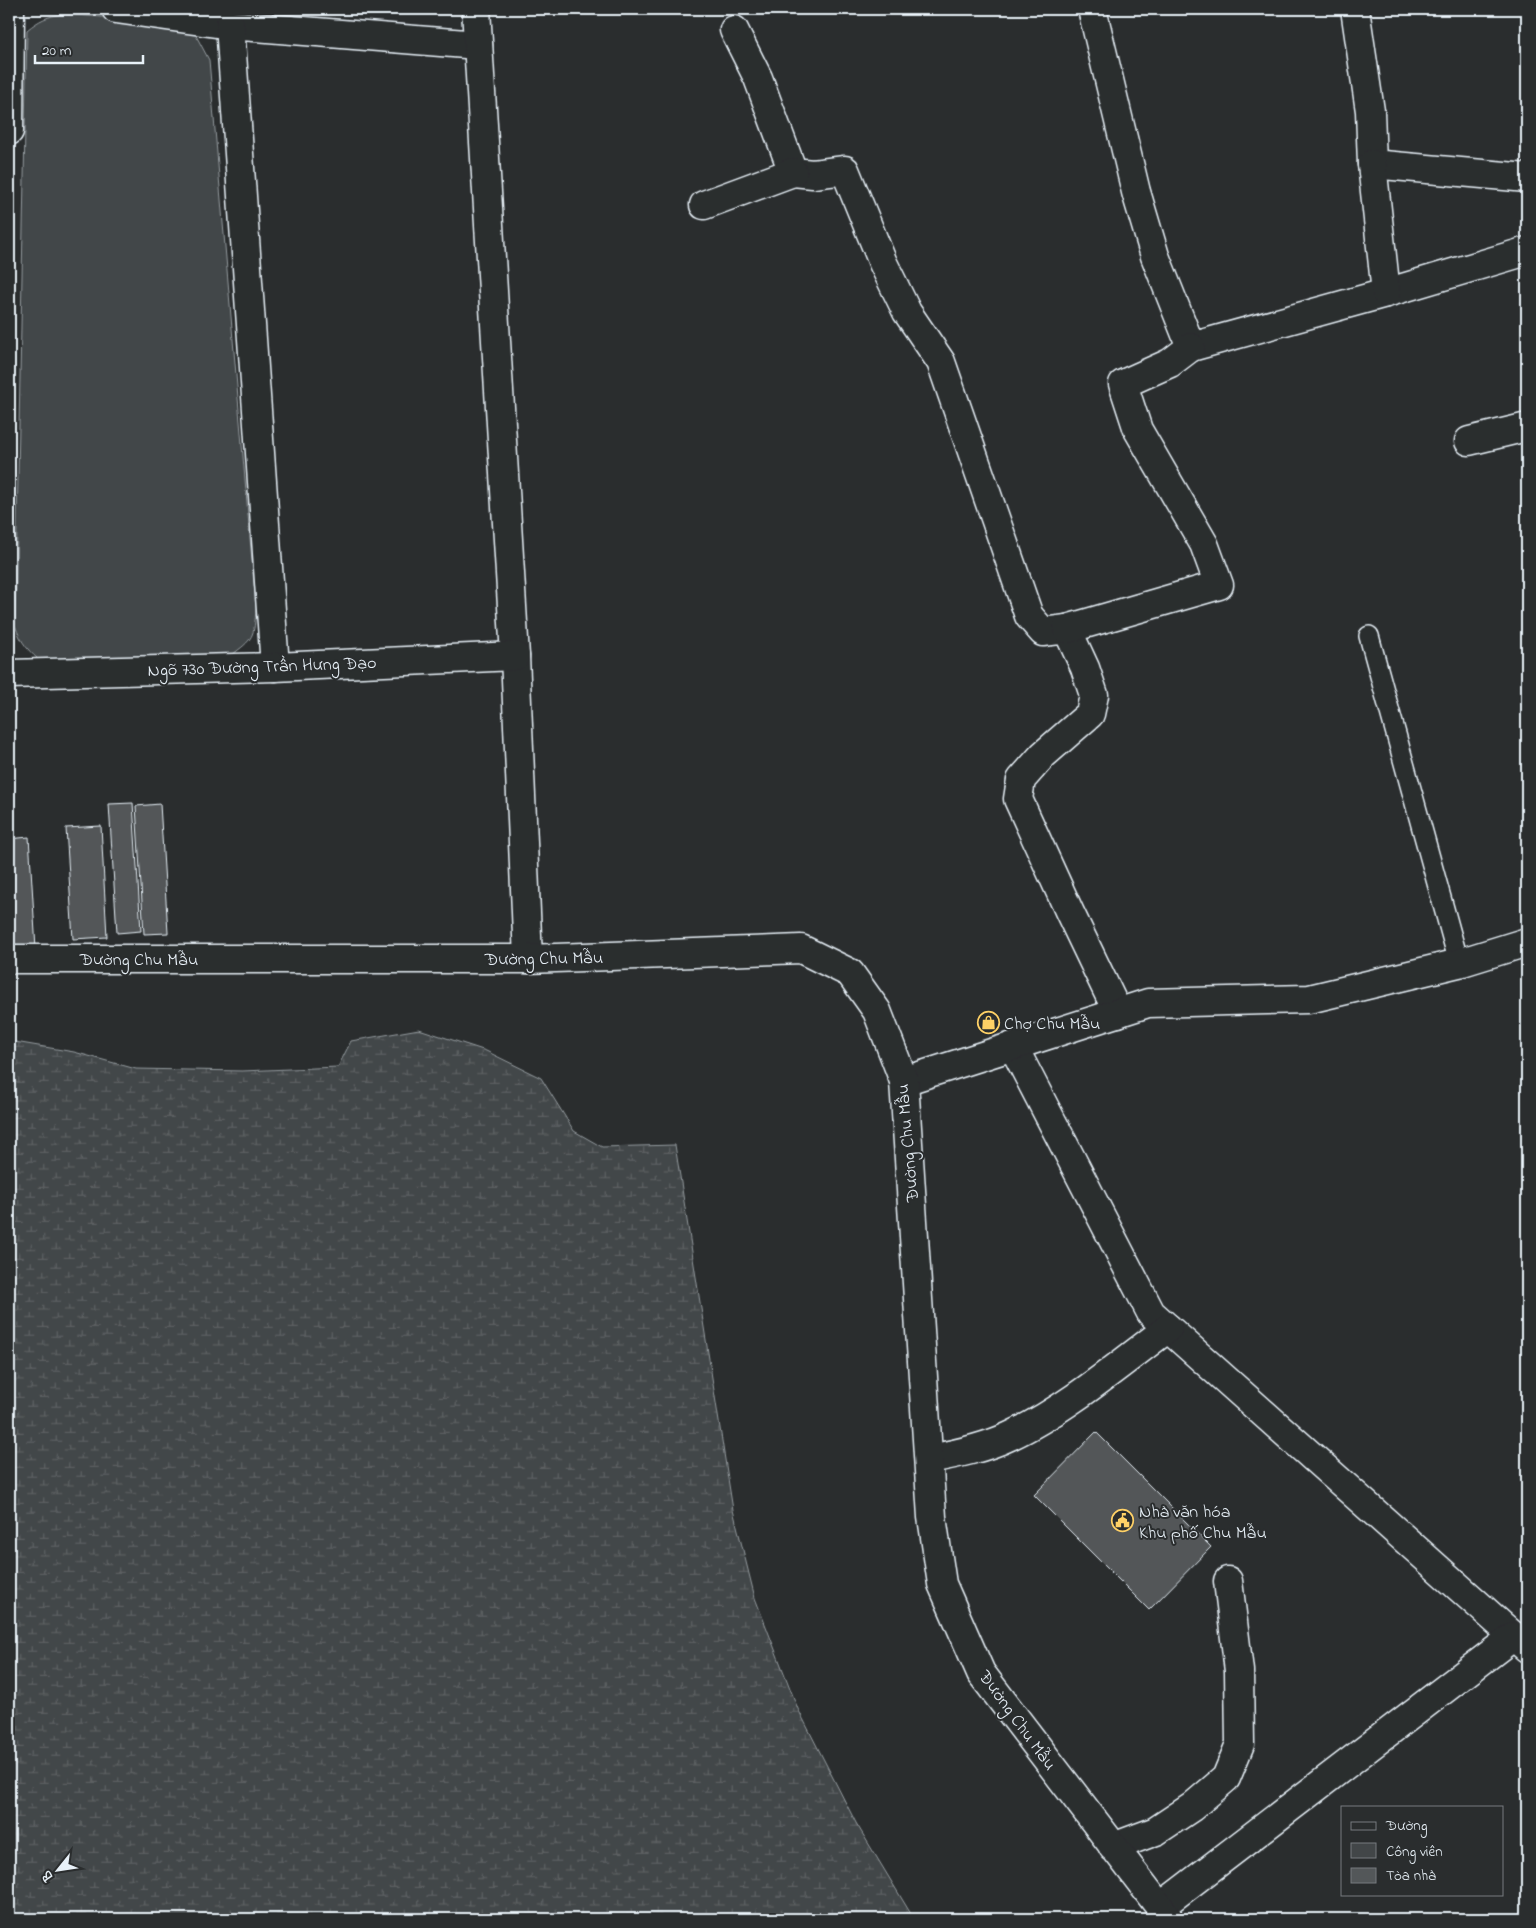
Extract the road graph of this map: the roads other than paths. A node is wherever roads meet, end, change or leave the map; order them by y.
1 (10, 9) edge
2 (116, 9) edge
3 (476, 9) edge
4 (1092, 9) edge
5 (1355, 9) edge
6 (230, 25) junction
7 (734, 30) dead end
8 (478, 45) junction
9 (9, 131) edge
10 (1372, 164) junction
11 (793, 172) junction
12 (1527, 178) edge
13 (704, 206) dead end
14 (1527, 251) edge
15 (1386, 294) junction
16 (1191, 346) junction
17 (1527, 427) edge
18 (1469, 441) dead end
19 (1067, 629) junction
20 (1369, 636) dead end
21 (515, 656) junction
22 (275, 667) junction
23 (9, 674) edge
24 (1527, 942) edge
25 (9, 959) edge
26 (528, 959) junction
27 (1459, 962) junction
28 (1118, 1012) junction
29 (1013, 1046) junction
30 (904, 1081) junction
31 (1168, 1328) junction
32 (929, 1459) junction
33 (1228, 1581) dead end
34 (1521, 1642) edge
35 (1113, 1847) junction
36 (1164, 1913) edge

1 - 9 street
2 - 6 street
3 - 8 street
4 - 16 street
5 - 10 street
6 - 8 street
6 - 22 street
7 - 11 street
8 - 21 street
10 - 12 street
10 - 15 street
11 - 13 street
11 - 19 street
14 - 15 street
15 - 16 street
16 - 19 street
17 - 18 street
19 - 28 street
20 - 27 lane
21 - 22 street, Ngõ 730 Đường Trần Hưng Đạo
21 - 26 street
22 - 23 street, Ngõ 730 Đường Trần Hưng Đạo
24 - 27 street
25 - 26 street, Đường Chu Mẫu
26 - 30 street, Đường Chu Mẫu
27 - 28 street
28 - 29 street
29 - 30 street
29 - 31 street
30 - 32 street, Đường Chu Mẫu
31 - 32 street
31 - 34 street
32 - 35 street, Đường Chu Mẫu
33 - 35 street
34 - 36 street
35 - 36 street, Đường Chu Mẫu

